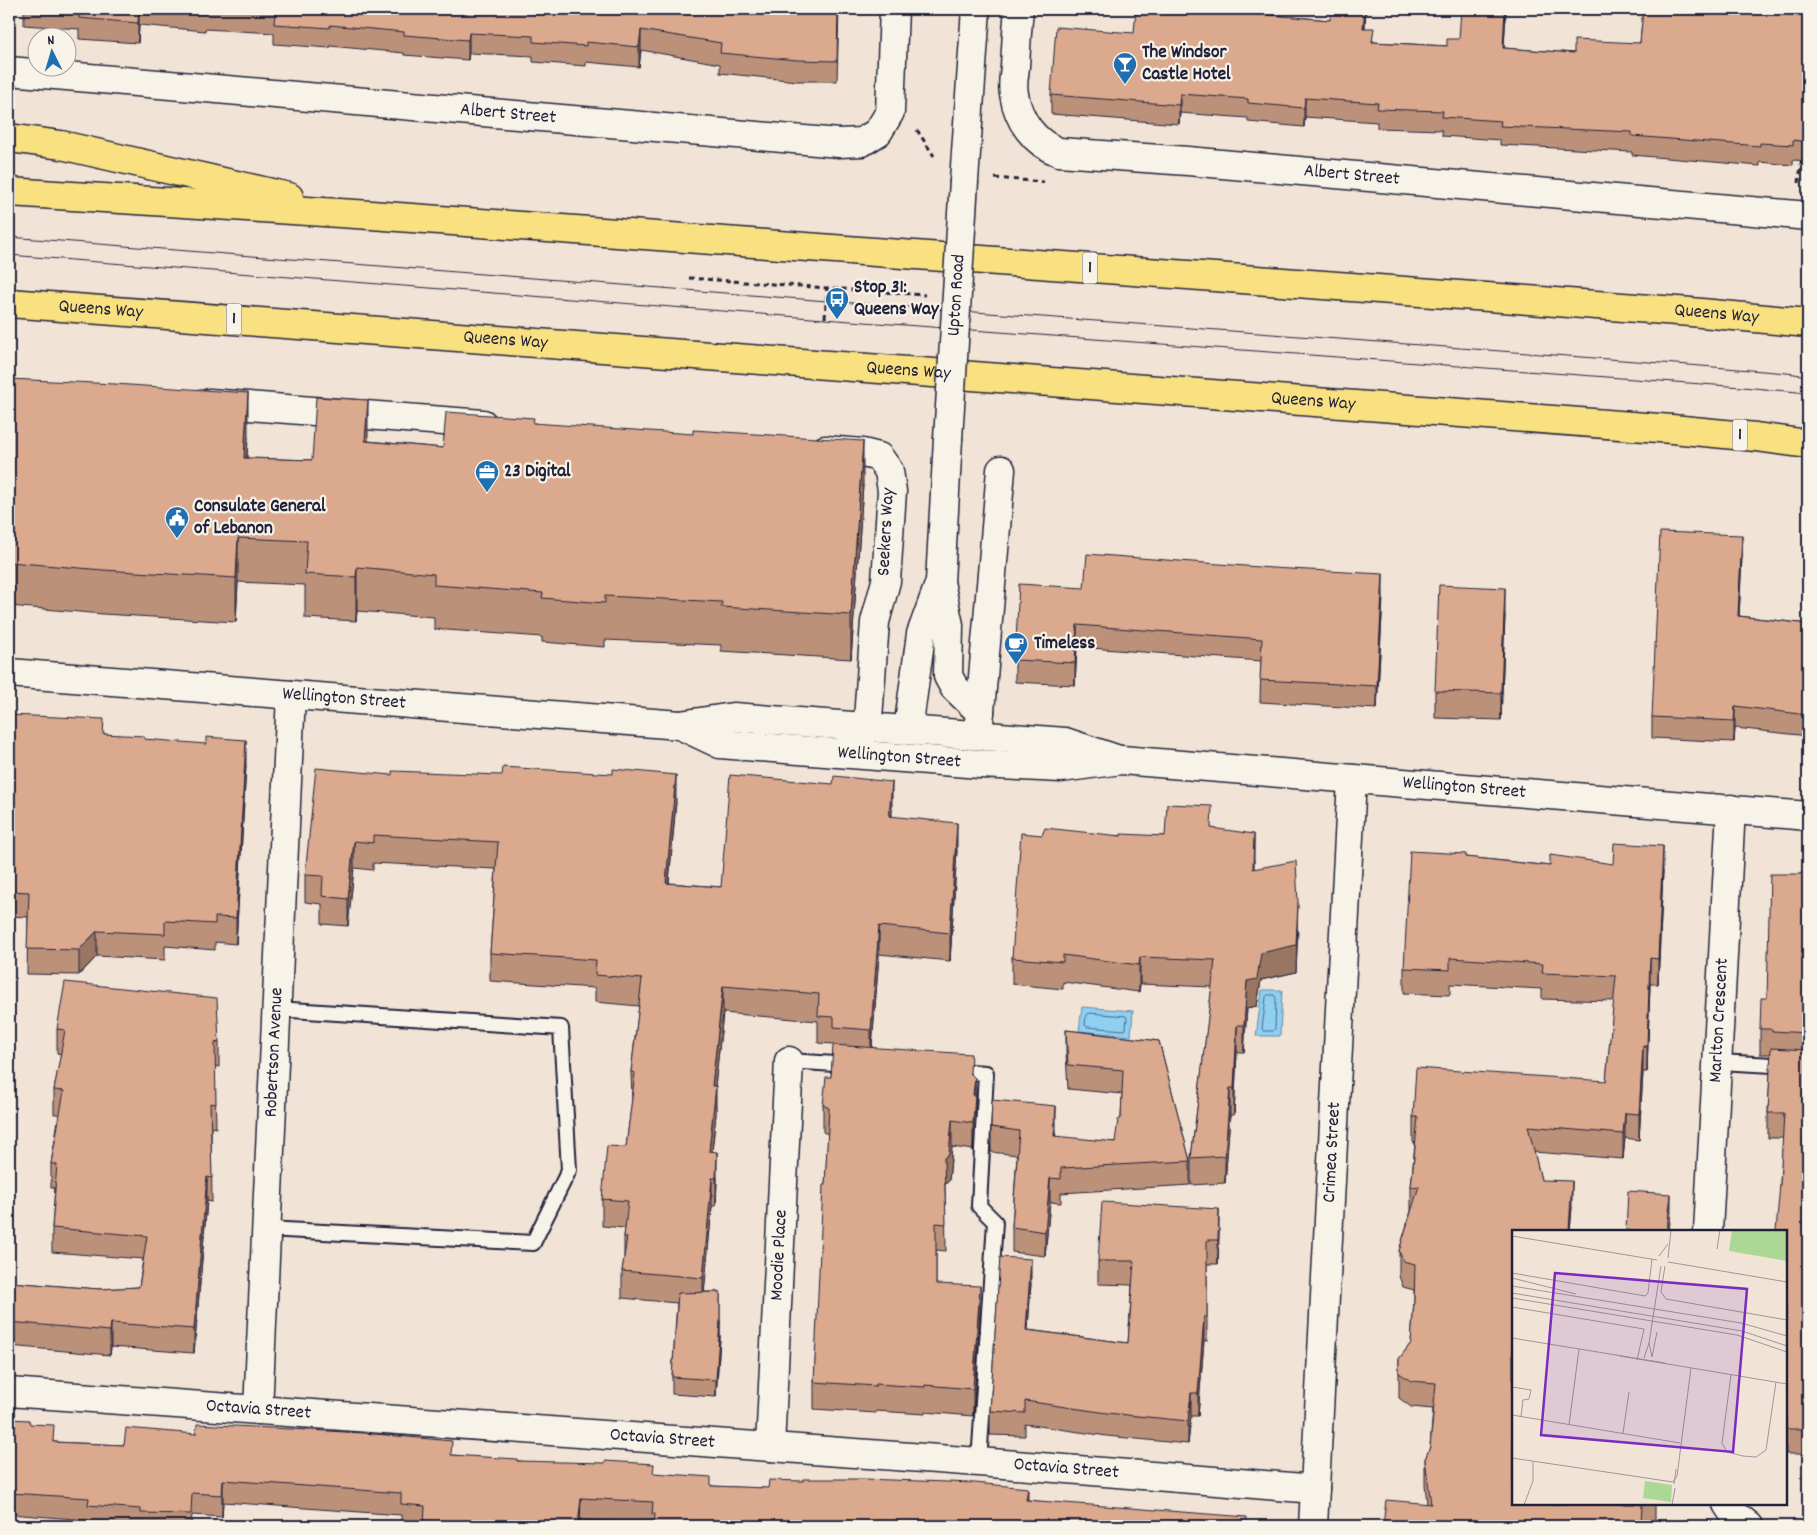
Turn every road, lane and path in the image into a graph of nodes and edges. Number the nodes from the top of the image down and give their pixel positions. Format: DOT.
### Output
graph roads {
  1 [pos="894,9"];
  2 [pos="976,9"];
  3 [pos="1019,9"];
  4 [pos="9,71"];
  5 [pos="914,124"];
  6 [pos="9,138"];
  7 [pos="1802,154"];
  8 [pos="938,163"];
  9 [pos="992,178"];
  10 [pos="1049,182"];
  11 [pos="1799,183"];
  12 [pos="9,192"];
  13 [pos="371,215"];
  14 [pos="1808,216"];
  15 [pos="689,278"];
  16 [pos="827,287"];
  17 [pos="924,295"];
  18 [pos="9,302"];
  19 [pos="825,318"];
  20 [pos="1808,323"];
  21 [pos="188,402"];
  22 [pos="506,426"];
  23 [pos="1808,444"];
  24 [pos="804,448"];
  25 [pos="1001,470"];
  26 [pos="940,582"];
  27 [pos="9,673"];
  28 [pos="291,696"];
  29 [pos="979,723"];
  30 [pos="680,725"];
  31 [pos="866,726"];
  32 [pos="908,730"];
  33 [pos="843,753"];
  34 [pos="1121,760"];
  35 [pos="1352,779"];
  36 [pos="1731,810"];
  37 [pos="1808,816"];
  38 [pos="276,1009"];
  39 [pos="789,1061"];
  40 [pos="1719,1062"];
  41 [pos="868,1066"];
  42 [pos="1808,1067"];
  43 [pos="937,1070"];
  44 [pos="266,1230"];
  45 [pos="1708,1230"];
  46 [pos="9,1392"];
  47 [pos="258,1410"];
  48 [pos="770,1447"];
  49 [pos="979,1462"];
  50 [pos="1315,1489"];
  51 [pos="1728,1505"];
  52 [pos="1313,1526"];
  53 [pos="1749,1526"];
  1 -- 4 [label="street, Albert Street"];
  2 -- 26 [label="street, Upton Road, bridge"];
  3 -- 14 [label="street, Albert Street"];
  5 -- 8 [label="path"];
  6 -- 13 [label="highway"];
  7 -- 11 [label="path"];
  9 -- 10 [label="path"];
  12 -- 13 [label="highway, Queens Way / 1"];
  13 -- 20 [label="highway, Queens Way / 1"];
  15 -- 16 [label="path"];
  16 -- 17 [label="path"];
  16 -- 19 [label="path"];
  18 -- 23 [label="highway, Queens Way / 1"];
  21 -- 22 [label="street"];
  24 -- 31 [label="street, Seekers Way"];
  25 -- 29 [label="street"];
  26 -- 29 [label="street, Upton Road"];
  26 -- 32 [label="street, Upton Road"];
  27 -- 28 [label="street, Wellington Street"];
  28 -- 30 [label="street, Wellington Street"];
  28 -- 38 [label="street, Robertson Avenue"];
  29 -- 32 [label="street, Wellington Street"];
  29 -- 34 [label="street, Wellington Street"];
  30 -- 31 [label="street, Wellington Street"];
  30 -- 33 [label="street, Wellington Street"];
  31 -- 32 [label="street, Wellington Street"];
  31 -- 33 [label="street, Seekers Way"];
  33 -- 34 [label="street, Wellington Street"];
  34 -- 35 [label="street, Wellington Street"];
  35 -- 36 [label="street, Wellington Street"];
  35 -- 50 [label="street, Crimea Street"];
  36 -- 37 [label="street, Wellington Street"];
  36 -- 40 [label="street, Marlton Crescent"];
  38 -- 44 [label="street, Robertson Avenue"];
  38 -- 44 [label="lane"];
  39 -- 41 [label="lane"];
  39 -- 48 [label="street, Moodie Place"];
  40 -- 42 [label="lane"];
  40 -- 45 [label="street, Marlton Crescent"];
  43 -- 49 [label="lane"];
  44 -- 47 [label="street, Robertson Avenue"];
  46 -- 47 [label="street, Octavia Street"];
  47 -- 48 [label="street, Octavia Street"];
  48 -- 49 [label="street, Octavia Street"];
  49 -- 50 [label="street, Octavia Street"];
  50 -- 52 [label="street, Crimea Street"];
  51 -- 53 [label="street"];
}
